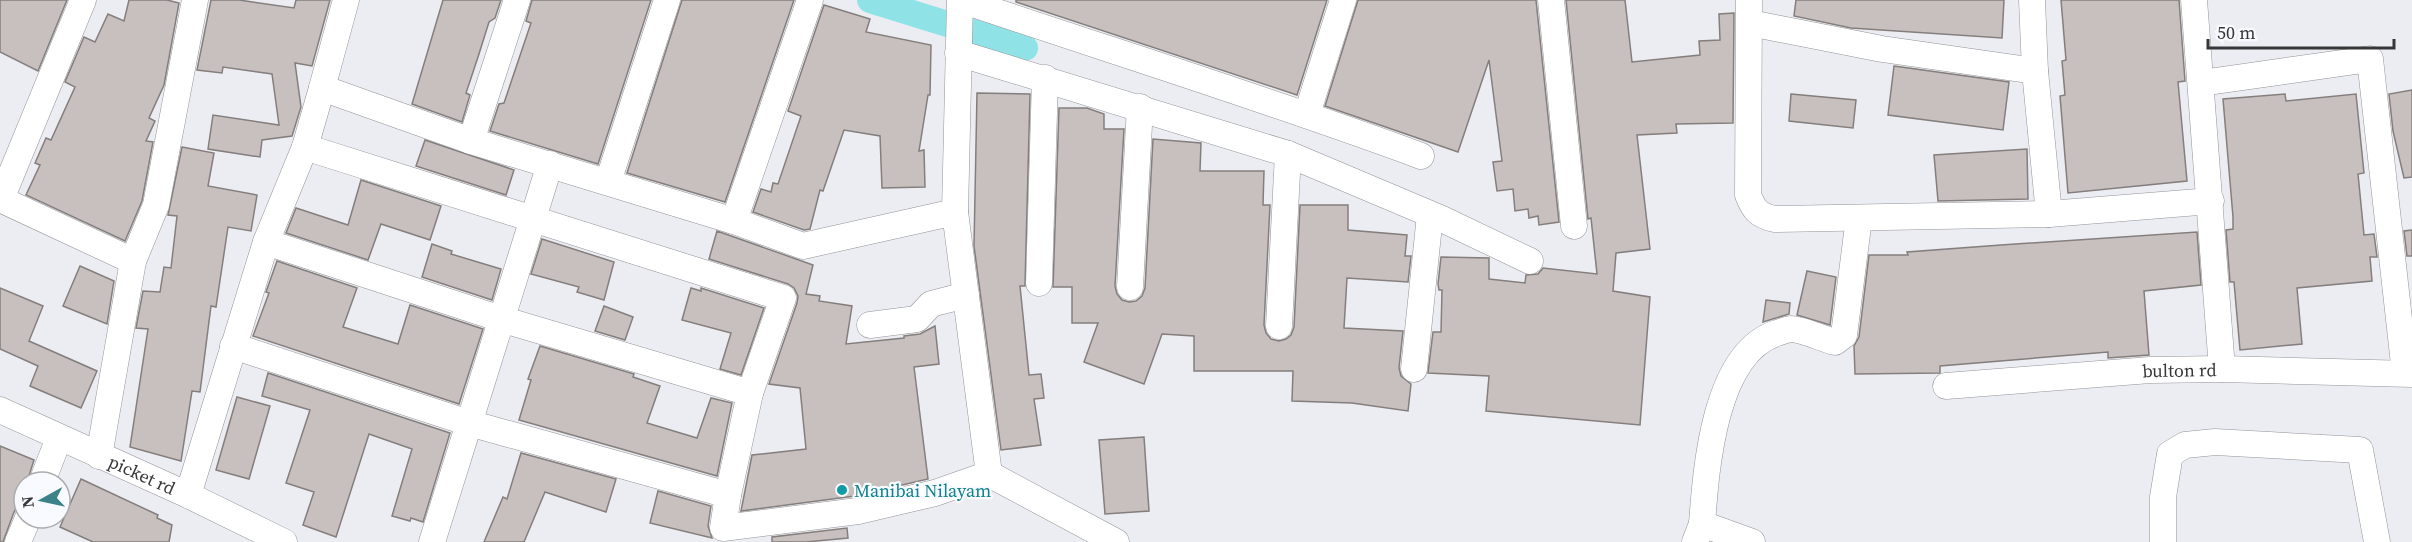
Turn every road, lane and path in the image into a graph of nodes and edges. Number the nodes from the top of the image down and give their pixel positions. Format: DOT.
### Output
graph roads {
  1 [pos="83,0"];
  2 [pos="195,0"];
  3 [pos="346,0"];
  4 [pos="517,0"];
  5 [pos="667,0"];
  6 [pos="810,0"];
  7 [pos="1343,0"];
  8 [pos="1551,0"];
  9 [pos="2032,0"];
  10 [pos="2194,0"];
  11 [pos="960,4"];
  12 [pos="1749,11"];
  13 [pos="958,46"];
  14 [pos="2035,71"];
  15 [pos="1045,78"];
  16 [pos="2201,83"];
  17 [pos="322,88"];
  18 [pos="1140,107"];
  19 [pos="1308,114"];
  20 [pos="471,141"];
  21 [pos="305,147"];
  22 [pos="1288,154"];
  23 [pos="1421,156"];
  24 [pos="550,164"];
  25 [pos="608,182"];
  26 [pos="1,199"];
  27 [pos="2211,201"];
  28 [pos="955,212"];
  29 [pos="1431,214"];
  30 [pos="2049,214"];
  31 [pos="1859,218"];
  32 [pos="534,220"];
  33 [pos="734,221"];
  34 [pos="1574,226"];
  35 [pos="266,242"];
  36 [pos="133,261"];
  37 [pos="1530,261"];
  38 [pos="1039,284"];
  39 [pos="1130,288"];
  40 [pos="966,295"];
  41 [pos="501,319"];
  42 [pos="870,325"];
  43 [pos="1279,326"];
  44 [pos="233,346"];
  45 [pos="1414,369"];
  46 [pos="2222,369"];
  47 [pos="2409,373"];
  48 [pos="1946,386"];
  49 [pos="750,393"];
  50 [pos="0,410"];
  51 [pos="469,423"];
  52 [pos="59,438"];
  53 [pos="99,456"];
  54 [pos="47,470"];
  55 [pos="989,474"];
  56 [pos="188,495"];
  57 [pos="728,495"];
  58 [pos="1699,533"];
  59 [pos="724,535"];
  60 [pos="284,542"];
  61 [pos="432,542"];
  62 [pos="1116,542"];
  63 [pos="1752,542"];
  64 [pos="2163,542"];
  65 [pos="2377,542"];
  1 -- 26 [label="street"];
  2 -- 36 [label="street"];
  3 -- 17 [label="street"];
  4 -- 20 [label="street"];
  5 -- 25 [label="street"];
  6 -- 33 [label="street"];
  7 -- 19 [label="street"];
  8 -- 34 [label="street"];
  9 -- 14 [label="street"];
  10 -- 16 [label="street"];
  11 -- 13 [label="street"];
  11 -- 19 [label="street"];
  12 -- 14 [label="street"];
  12 -- 31 [label="street"];
  13 -- 15 [label="street"];
  13 -- 28 [label="street"];
  14 -- 30 [label="street"];
  15 -- 18 [label="street"];
  15 -- 38 [label="street"];
  16 -- 27 [label="street"];
  16 -- 47 [label="street"];
  17 -- 20 [label="street"];
  17 -- 21 [label="street"];
  18 -- 22 [label="street"];
  18 -- 39 [label="street"];
  19 -- 23 [label="street"];
  20 -- 24 [label="street"];
  21 -- 32 [label="street"];
  21 -- 35 [label="street"];
  22 -- 29 [label="street"];
  22 -- 43 [label="street"];
  24 -- 25 [label="street"];
  24 -- 32 [label="street"];
  25 -- 33 [label="street"];
  26 -- 36 [label="street"];
  27 -- 30 [label="street"];
  27 -- 46 [label="street"];
  28 -- 33 [label="street"];
  28 -- 40 [label="street"];
  29 -- 37 [label="street"];
  29 -- 45 [label="street"];
  30 -- 31 [label="street"];
  31 -- 58 [label="street"];
  32 -- 41 [label="street"];
  32 -- 49 [label="street"];
  35 -- 41 [label="street"];
  35 -- 44 [label="street"];
  36 -- 53 [label="street"];
  40 -- 42 [label="street"];
  40 -- 55 [label="street"];
  41 -- 49 [label="street"];
  41 -- 51 [label="street"];
  44 -- 51 [label="street"];
  44 -- 56 [label="street"];
  46 -- 47 [label="street, bulton rd"];
  46 -- 48 [label="street, bulton rd"];
  49 -- 57 [label="street"];
  50 -- 52 [label="street, picket rd"];
  51 -- 57 [label="street"];
  51 -- 61 [label="street"];
  52 -- 53 [label="street, picket rd"];
  52 -- 54 [label="street"];
  53 -- 56 [label="street, picket rd"];
  55 -- 59 [label="street"];
  55 -- 62 [label="street"];
  56 -- 60 [label="street, picket rd"];
  57 -- 59 [label="street"];
  58 -- 63 [label="street"];
  64 -- 65 [label="street"];
}
